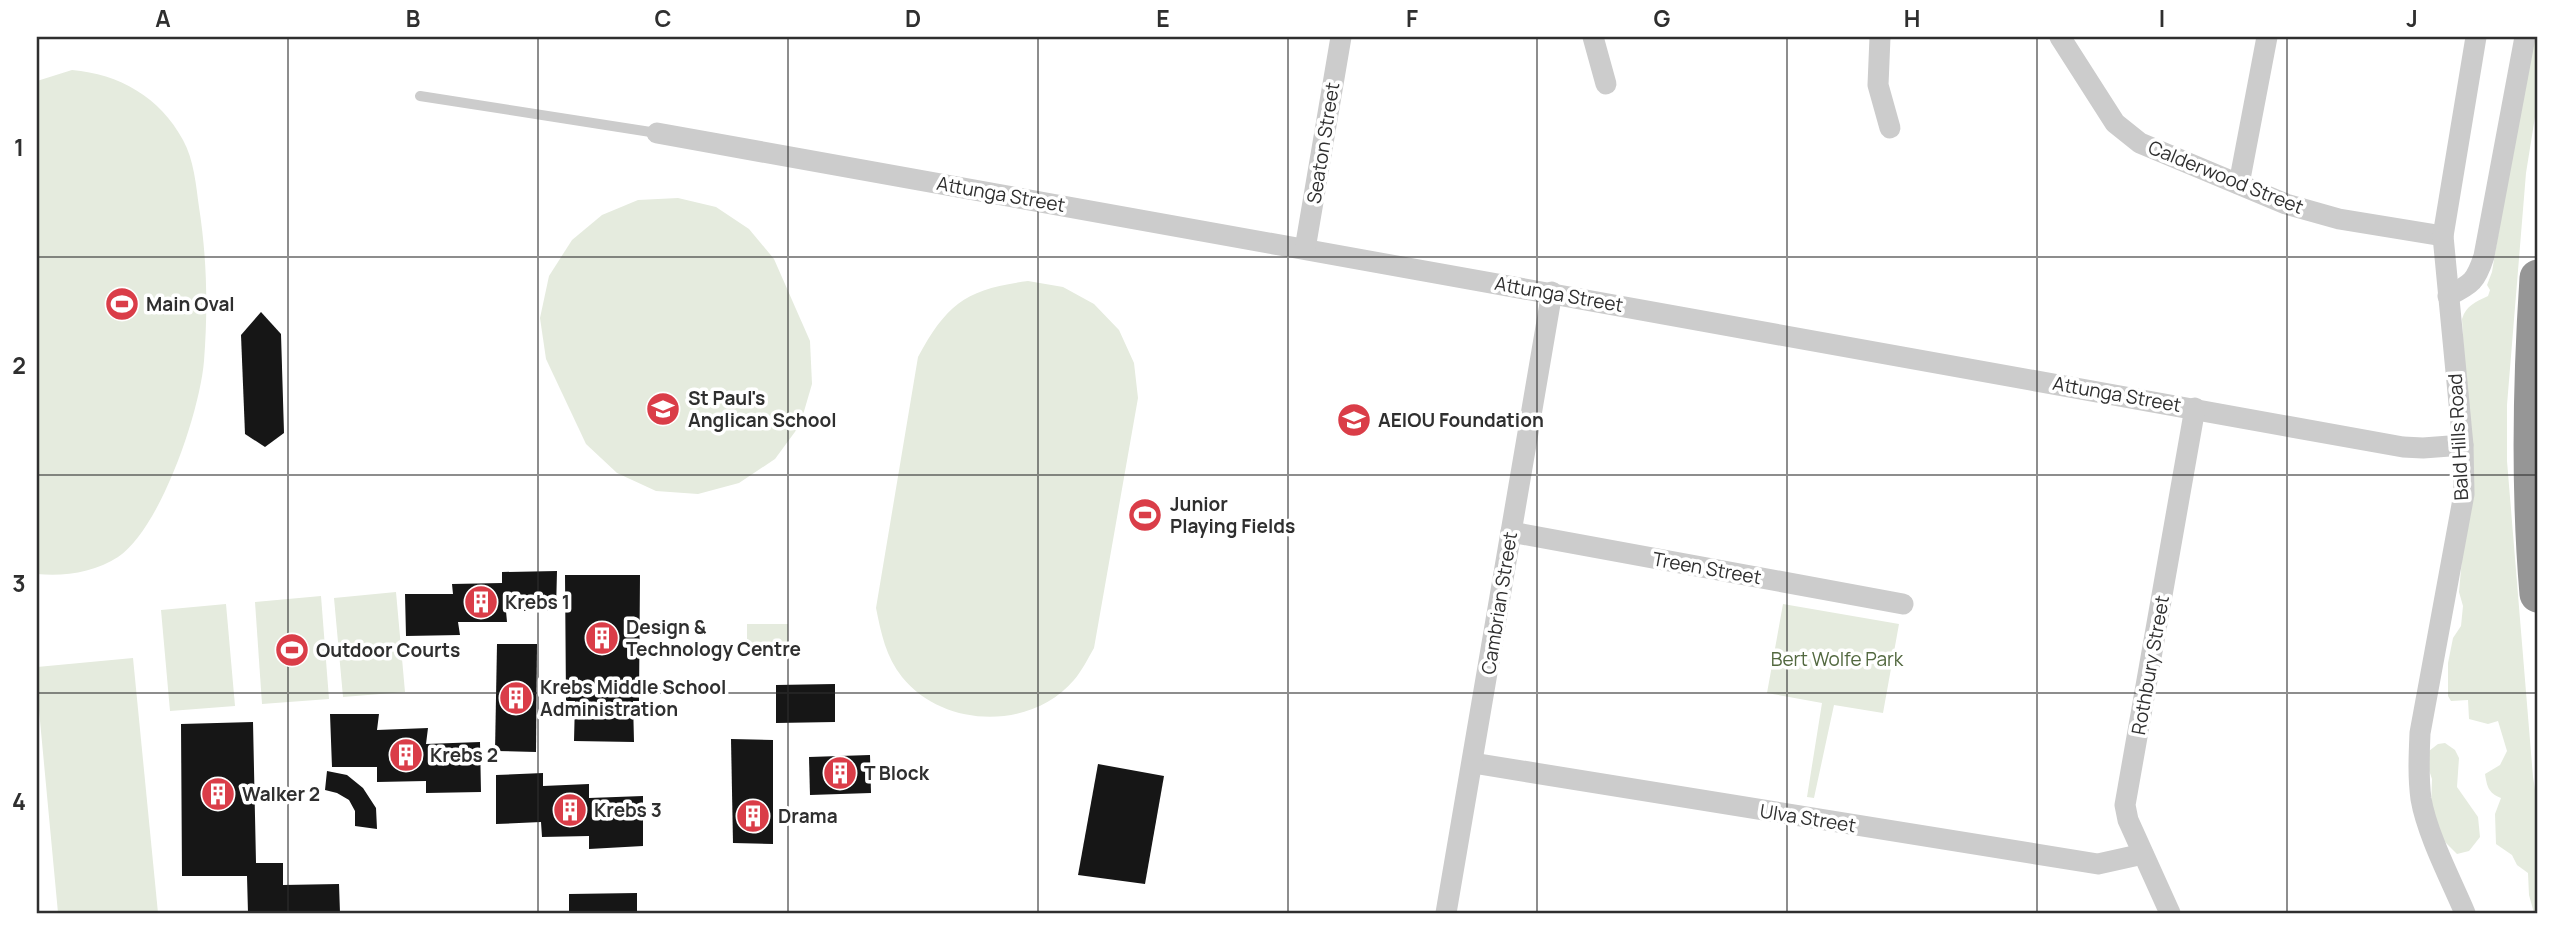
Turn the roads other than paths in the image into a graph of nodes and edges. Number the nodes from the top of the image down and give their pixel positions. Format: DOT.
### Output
graph roads {
  1 [pos="1341,37"];
  2 [pos="1594,37"];
  3 [pos="1880,37"];
  4 [pos="2060,37"];
  5 [pos="2267,37"];
  6 [pos="2476,37"];
  7 [pos="2525,37"];
  8 [pos="1606,84"];
  9 [pos="420,96"];
  10 [pos="1890,128"];
  11 [pos="657,133"];
  12 [pos="2239,184"];
  13 [pos="2443,236"];
  14 [pos="1306,249"];
  15 [pos="2538,278"];
  16 [pos="1552,292"];
  17 [pos="2448,296"];
  18 [pos="2195,408"];
  19 [pos="2463,445"];
  20 [pos="1511,532"];
  21 [pos="2538,594"];
  22 [pos="1903,604"];
  23 [pos="1473,763"];
  24 [pos="2143,855"];
  25 [pos="1446,913"];
  26 [pos="2170,913"];
  27 [pos="2465,913"];
  1 -- 14 [label="street, Seaton Street"];
  2 -- 8 [label="street"];
  3 -- 10 [label="street"];
  4 -- 12 [label="street, Calderwood Street"];
  5 -- 12 [label="street"];
  6 -- 13 [label="street, Bald Hills Road"];
  7 -- 17 [label="street"];
  9 -- 11 [label="lane"];
  11 -- 14 [label="street, Attunga Street"];
  12 -- 13 [label="street, Calderwood Street"];
  13 -- 17 [label="street, Bald Hills Road"];
  14 -- 16 [label="street, Attunga Street"];
  15 -- 21 [label="highway"];
  16 -- 18 [label="street, Attunga Street"];
  16 -- 20 [label="street, Cambrian Street"];
  17 -- 19 [label="street, Bald Hills Road"];
  18 -- 19 [label="street, Attunga Street"];
  18 -- 24 [label="street, Rothbury Street"];
  19 -- 27 [label="street, Bald Hills Road"];
  20 -- 22 [label="street, Treen Street"];
  20 -- 23 [label="street, Cambrian Street"];
  23 -- 24 [label="street, Ulva Street"];
  23 -- 25 [label="street, Cambrian Street"];
  24 -- 26 [label="street, Rothbury Street"];
}
